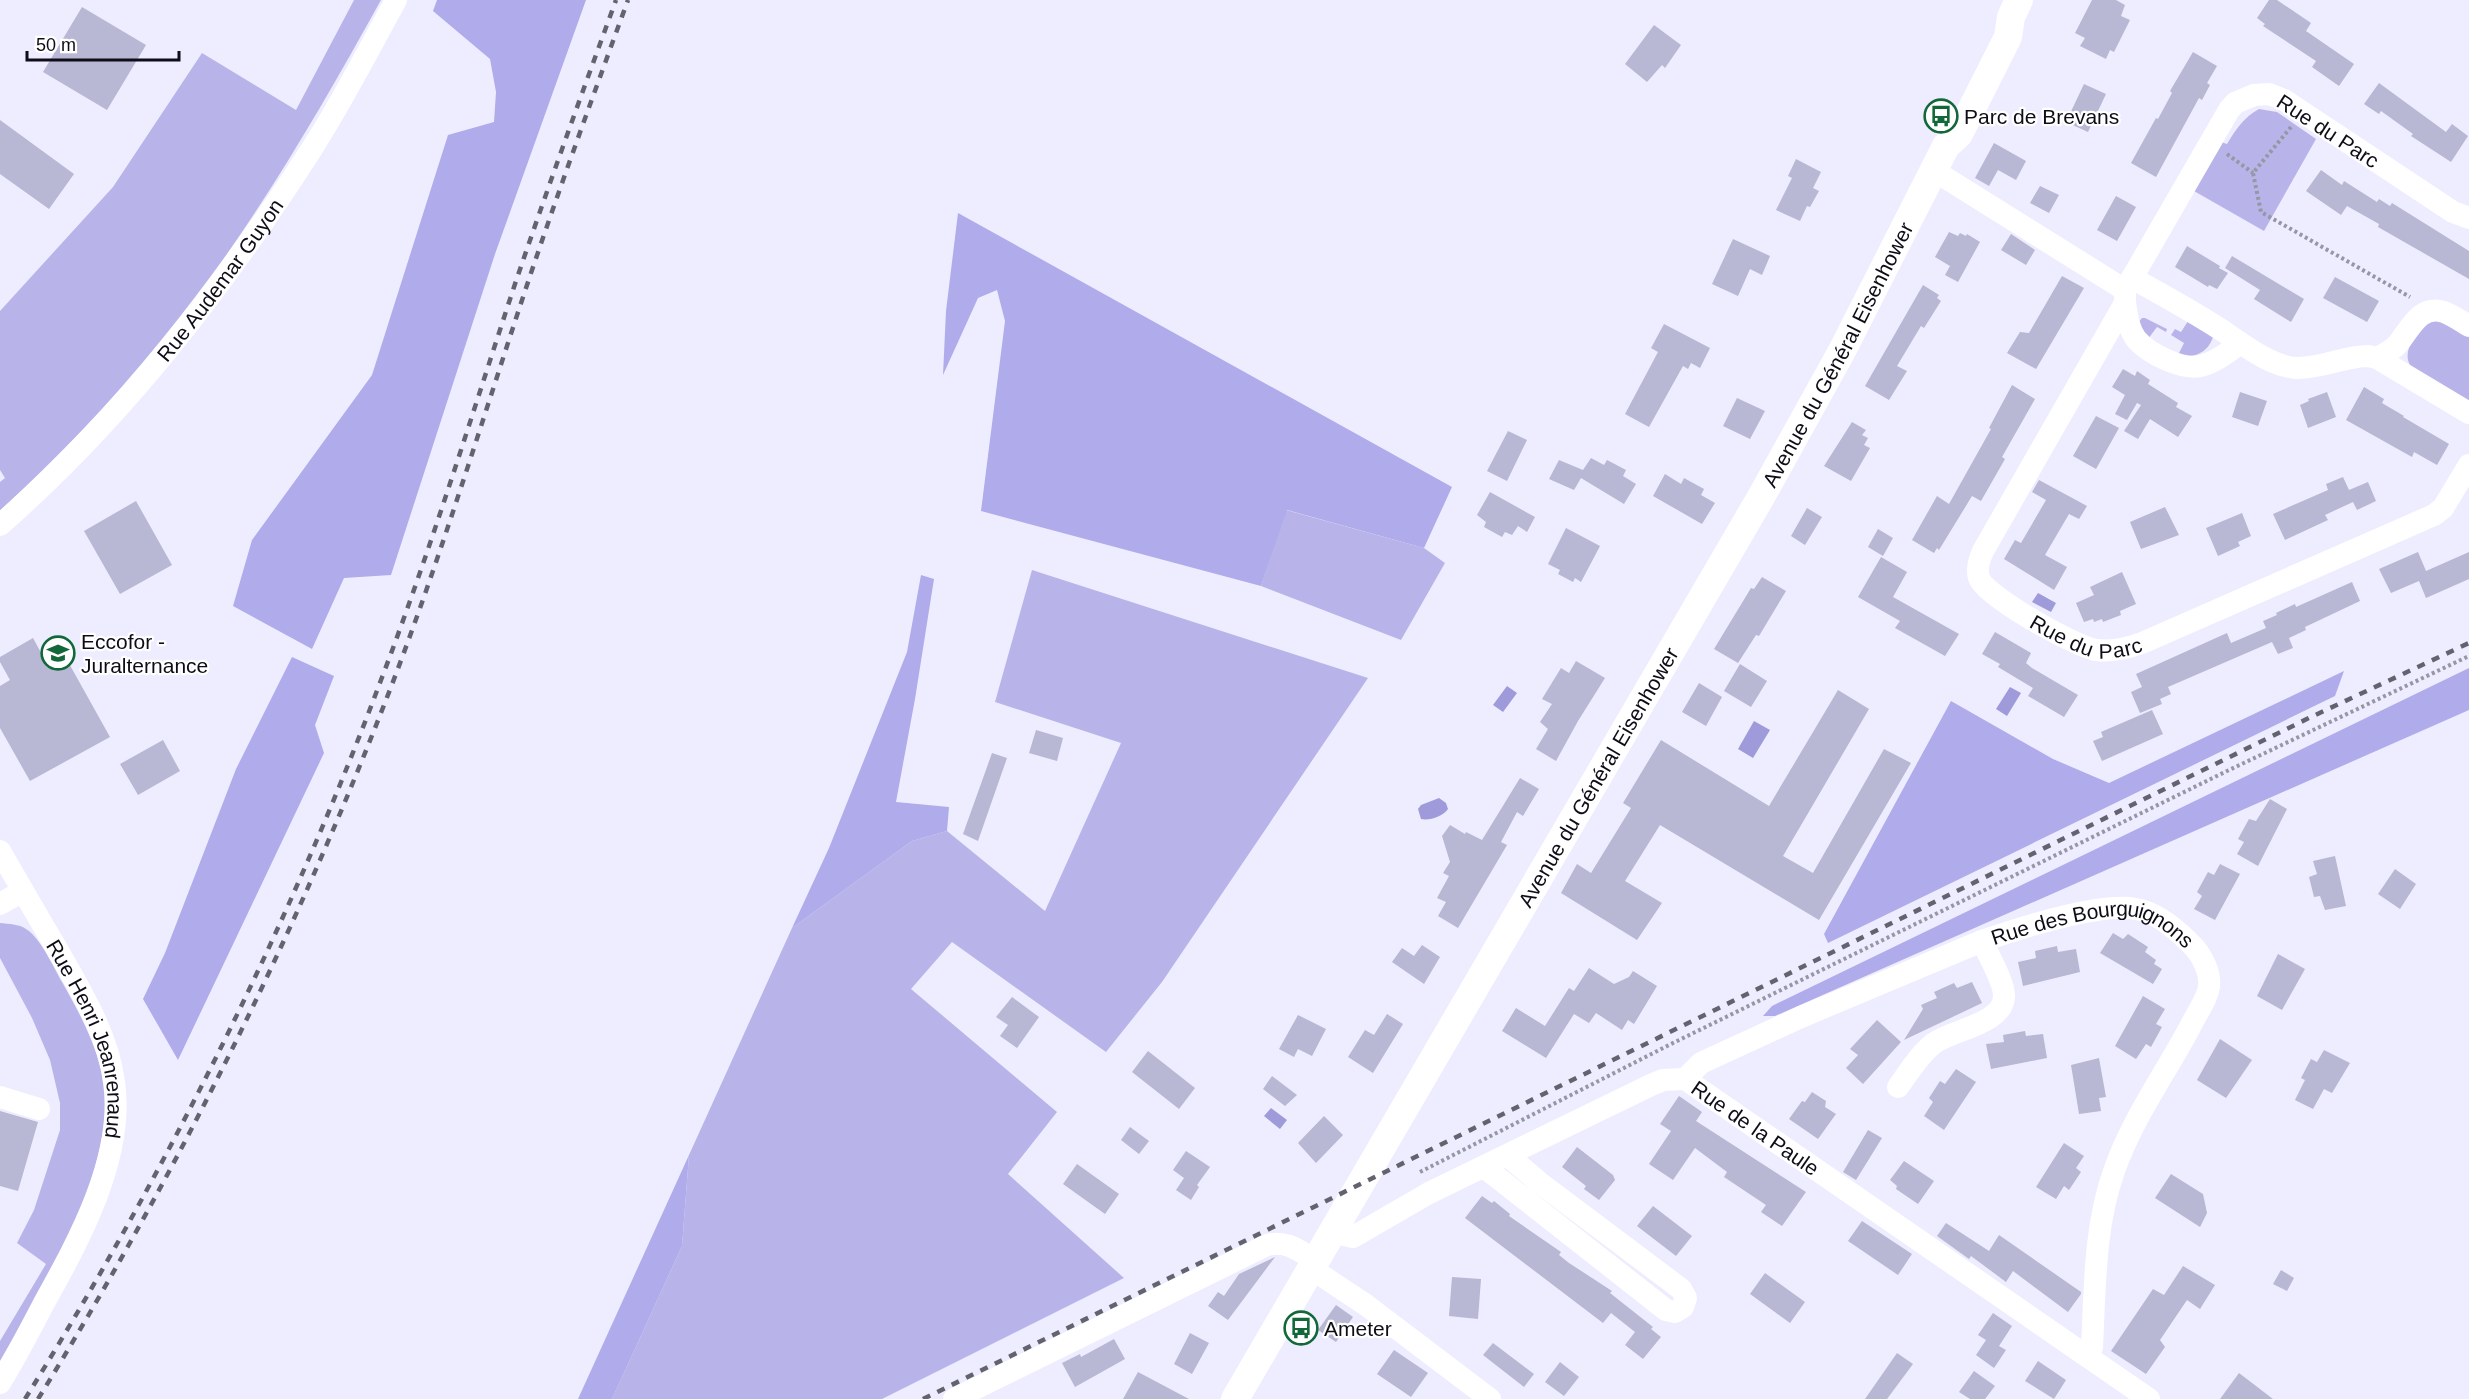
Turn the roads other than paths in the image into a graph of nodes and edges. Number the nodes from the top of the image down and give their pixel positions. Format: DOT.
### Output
graph roads {
  1 [pos="396,0"];
  2 [pos="2015,8"];
  3 [pos="1939,158"];
  4 [pos="2469,218"];
  5 [pos="2127,290"];
  6 [pos="2469,326"];
  7 [pos="2240,343"];
  8 [pos="2377,358"];
  9 [pos="2469,413"];
  10 [pos="2469,465"];
  11 [pos="0,525"];
  12 [pos="0,851"];
  13 [pos="23,891"];
  14 [pos="0,904"];
  15 [pos="1982,941"];
  16 [pos="1685,1079"];
  17 [pos="1898,1087"];
  18 [pos="0,1097"];
  19 [pos="39,1109"];
  20 [pos="1508,1156"];
  21 [pos="1484,1167"];
  22 [pos="1332,1232"];
  23 [pos="1314,1265"];
  24 [pos="2086,1355"];
  25 [pos="0,1383"];
  26 [pos="954,1399"];
  27 [pos="1235,1399"];
  28 [pos="1490,1399"];
  29 [pos="2149,1399"];
  1 -- 11 [label="street, Rue Audemar Guyon"];
  2 -- 3 [label="main road, Avenue du Général Eisenhower"];
  3 -- 5 [label="street"];
  3 -- 22 [label="main road, Avenue du Général Eisenhower"];
  4 -- 5 [label="street, Rue du Parc"];
  5 -- 7 [label="street"];
  5 -- 7 [label="street"];
  5 -- 10 [label="street, Rue du Parc"];
  6 -- 8 [label="street"];
  7 -- 8 [label="street"];
  8 -- 9 [label="street"];
  12 -- 13 [label="street, Rue Henri Jeanrenaud"];
  13 -- 14 [label="street"];
  13 -- 25 [label="street, Rue Henri Jeanrenaud"];
  15 -- 16 [label="street, Rue des Bourguignons"];
  15 -- 17 [label="street"];
  15 -- 24 [label="street, Rue des Bourguignons"];
  16 -- 20 [label="street, Rue de la Paule"];
  16 -- 24 [label="street, Rue de la Paule"];
  18 -- 19 [label="street"];
  20 -- 21 [label="street, Rue de la Paule"];
  20 -- 21 [label="street"];
  21 -- 22 [label="street, Rue de la Paule"];
  22 -- 23 [label="main road, Avenue du Général Eisenhower"];
  23 -- 26 [label="street"];
  23 -- 27 [label="main road, Avenue du Général Eisenhower"];
  23 -- 28 [label="street"];
  24 -- 29 [label="street, Rue de la Paule"];
}
